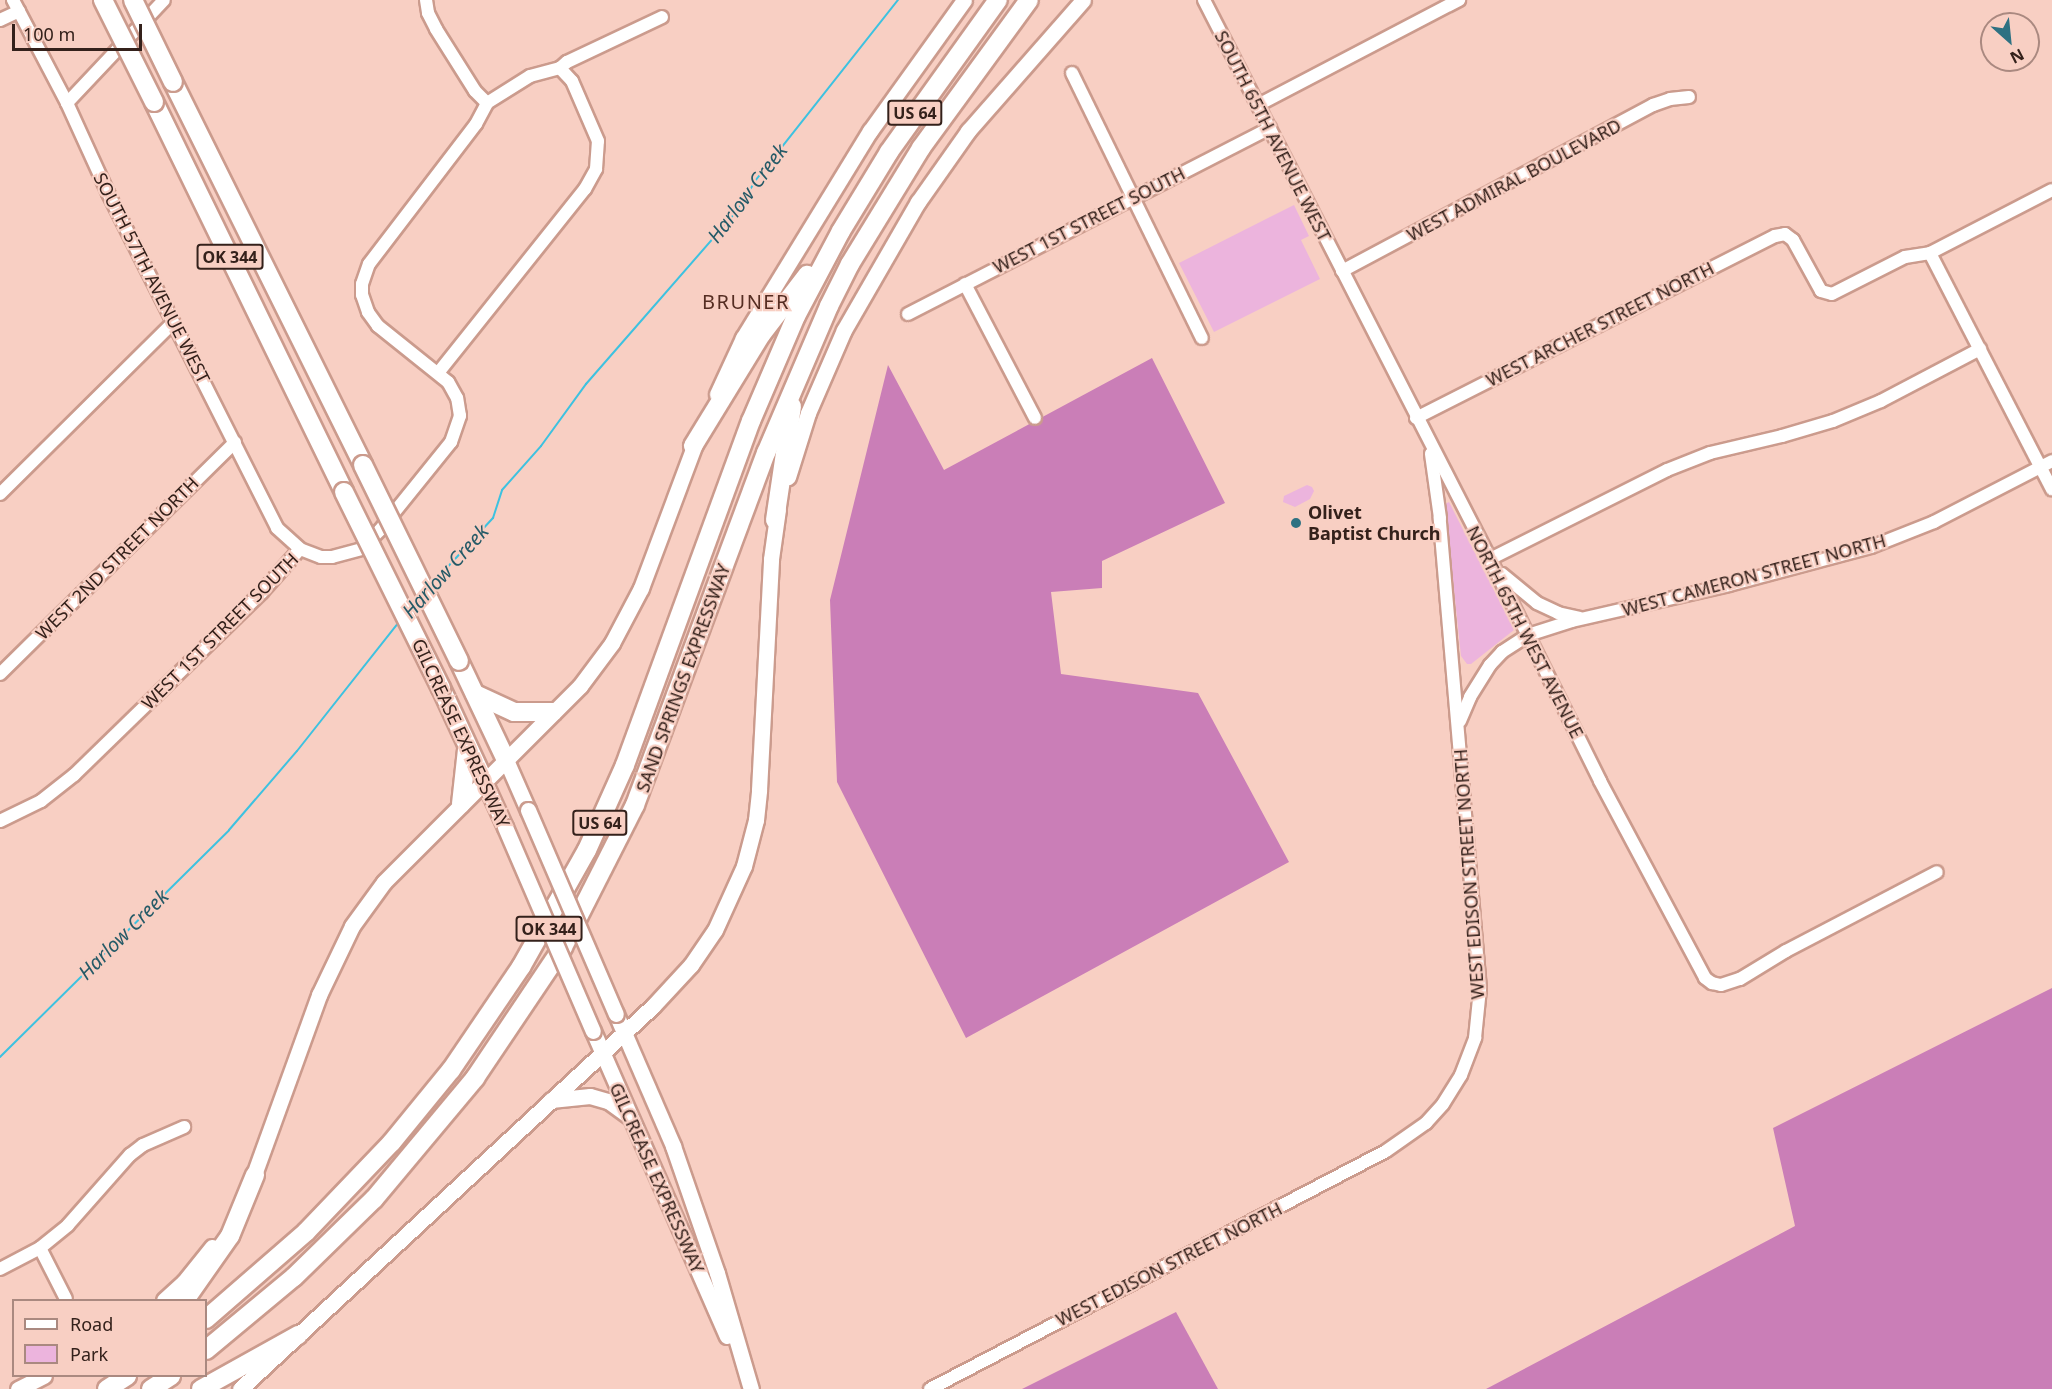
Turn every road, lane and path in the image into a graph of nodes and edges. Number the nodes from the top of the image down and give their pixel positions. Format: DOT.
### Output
graph roads {
  1 [pos="104,0"];
  2 [pos="134,0"];
  3 [pos="164,0"];
  4 [pos="426,0"];
  5 [pos="964,0"];
  6 [pos="998,0"];
  7 [pos="1029,0"];
  8 [pos="1083,0"];
  9 [pos="1204,0"];
  10 [pos="1459,0"];
  11 [pos="16,6"];
  12 [pos="662,17"];
  13 [pos="0,20"];
  14 [pos="560,68"];
  15 [pos="1072,73"];
  16 [pos="1689,97"];
  17 [pos="67,102"];
  18 [pos="487,103"];
  19 [pos="1258,105"];
  20 [pos="1270,128"];
  21 [pos="2052,190"];
  22 [pos="1133,196"];
  23 [pos="841,231"];
  24 [pos="1930,253"];
  25 [pos="1342,271"];
  26 [pos="965,284"];
  27 [pos="908,314"];
  28 [pos="173,323"];
  29 [pos="1202,338"];
  30 [pos="1980,349"];
  31 [pos="438,373"];
  32 [pos="796,378"];
  33 [pos="1035,418"];
  34 [pos="1416,418"];
  35 [pos="235,442"];
  36 [pos="1429,444"];
  37 [pos="693,446"];
  38 [pos="2046,464"];
  39 [pos="2052,489"];
  40 [pos="0,494"];
  41 [pos="775,519"];
  42 [pos="300,549"];
  43 [pos="1490,559"];
  44 [pos="1583,618"];
  45 [pos="1528,635"];
  46 [pos="0,674"];
  47 [pos="475,694"];
  48 [pos="553,712"];
  49 [pos="1458,725"];
  50 [pos="467,745"];
  51 [pos="506,760"];
  52 [pos="484,781"];
  53 [pos="461,804"];
  54 [pos="0,821"];
  55 [pos="1937,872"];
  56 [pos="625,1034"];
  57 [pos="602,1053"];
  58 [pos="551,1100"];
  59 [pos="629,1116"];
  60 [pos="184,1127"];
  61 [pos="255,1175"];
  62 [pos="40,1248"];
  63 [pos="0,1269"];
  64 [pos="66,1299"];
  65 [pos="165,1299"];
  66 [pos="186,1299"];
  67 [pos="207,1318"];
  68 [pos="298,1335"];
  69 [pos="207,1349"];
  70 [pos="42,1377"];
  71 [pos="125,1377"];
  72 [pos="169,1377"];
  73 [pos="749,1384"];
  74 [pos="18,1389"];
  75 [pos="107,1389"];
  76 [pos="151,1389"];
  77 [pos="201,1389"];
  78 [pos="240,1389"];
  79 [pos="930,1389"];
  1 -- 50 [label="highway, GILCREASE EXPRESSWAY / OK 344, bridge"];
  2 -- 47 [label="highway, GILCREASE EXPRESSWAY / OK 344, bridge"];
  3 -- 17 [label="street"];
  4 -- 18 [label="street"];
  5 -- 37 [label="main road"];
  6 -- 23 [label="highway, SAND SPRINGS EXPRESSWAY / US 64"];
  7 -- 32 [label="highway, SAND SPRINGS EXPRESSWAY / US 64"];
  8 -- 41 [label="main road"];
  9 -- 19 [label="street, SOUTH 65TH AVENUE WEST"];
  10 -- 19 [label="street"];
  11 -- 13 [label="street"];
  11 -- 17 [label="street, SOUTH 57TH AVENUE WEST"];
  12 -- 14 [label="street"];
  14 -- 18 [label="street"];
  14 -- 31 [label="street"];
  15 -- 22 [label="street"];
  16 -- 25 [label="street, WEST ADMIRAL BOULEVARD"];
  17 -- 28 [label="street, SOUTH 57TH AVENUE WEST"];
  18 -- 31 [label="street"];
  19 -- 20 [label="street, SOUTH 65TH AVENUE WEST"];
  20 -- 22 [label="street, WEST 1ST STREET SOUTH"];
  20 -- 25 [label="street, SOUTH 65TH AVENUE WEST"];
  21 -- 24 [label="street"];
  22 -- 26 [label="street, WEST 1ST STREET SOUTH"];
  22 -- 29 [label="street"];
  23 -- 37 [label="highway"];
  23 -- 67 [label="highway, SAND SPRINGS EXPRESSWAY / US 64"];
  24 -- 30 [label="street"];
  24 -- 34 [label="street, WEST ARCHER STREET NORTH"];
  25 -- 34 [label="street, NORTH 65TH WEST AVENUE"];
  26 -- 27 [label="street, WEST 1ST STREET SOUTH"];
  26 -- 33 [label="street"];
  28 -- 35 [label="street, SOUTH 57TH AVENUE WEST"];
  28 -- 40 [label="street"];
  30 -- 38 [label="street"];
  30 -- 43 [label="street"];
  31 -- 42 [label="street, WEST 1ST STREET SOUTH"];
  32 -- 41 [label="highway"];
  32 -- 69 [label="highway, SAND SPRINGS EXPRESSWAY / US 64"];
  34 -- 36 [label="street, NORTH 65TH WEST AVENUE"];
  35 -- 42 [label="street, SOUTH 57TH AVENUE WEST"];
  35 -- 46 [label="street, WEST 2ND STREET NORTH"];
  36 -- 43 [label="street, NORTH 65TH WEST AVENUE"];
  36 -- 49 [label="street, WEST EDISON STREET NORTH"];
  37 -- 48 [label="main road"];
  38 -- 39 [label="street"];
  38 -- 44 [label="street, WEST CAMERON STREET NORTH"];
  41 -- 56 [label="main road"];
  42 -- 54 [label="street, WEST 1ST STREET SOUTH"];
  43 -- 44 [label="street, WEST CAMERON STREET NORTH"];
  43 -- 45 [label="street, NORTH 65TH WEST AVENUE"];
  44 -- 45 [label="street, WEST CAMERON STREET NORTH"];
  45 -- 49 [label="street, WEST CAMERON STREET NORTH"];
  45 -- 55 [label="street, NORTH 65TH WEST AVENUE"];
  47 -- 48 [label="highway"];
  47 -- 51 [label="highway, GILCREASE EXPRESSWAY / OK 344"];
  48 -- 51 [label="main road"];
  49 -- 79 [label="street, WEST EDISON STREET NORTH"];
  50 -- 52 [label="highway, GILCREASE EXPRESSWAY / OK 344"];
  50 -- 53 [label="highway"];
  51 -- 52 [label="main road"];
  51 -- 56 [label="main road, GILCREASE EXPRESSWAY / OK 344, bridge"];
  52 -- 53 [label="main road"];
  52 -- 57 [label="main road, GILCREASE EXPRESSWAY / OK 344, bridge"];
  53 -- 61 [label="main road"];
  56 -- 57 [label="main road"];
  56 -- 73 [label="main road, GILCREASE EXPRESSWAY"];
  57 -- 58 [label="main road"];
  57 -- 59 [label="main road, GILCREASE EXPRESSWAY"];
  58 -- 59 [label="main road"];
  58 -- 68 [label="main road"];
  59 -- 73 [label="main road, GILCREASE EXPRESSWAY"];
  60 -- 62 [label="street"];
  61 -- 65 [label="main road"];
  61 -- 66 [label="highway"];
  62 -- 63 [label="street"];
  62 -- 64 [label="street"];
  68 -- 77 [label="highway"];
  68 -- 78 [label="main road"];
  70 -- 74 [label="main road"];
  71 -- 75 [label="highway"];
  72 -- 76 [label="highway"];
}
